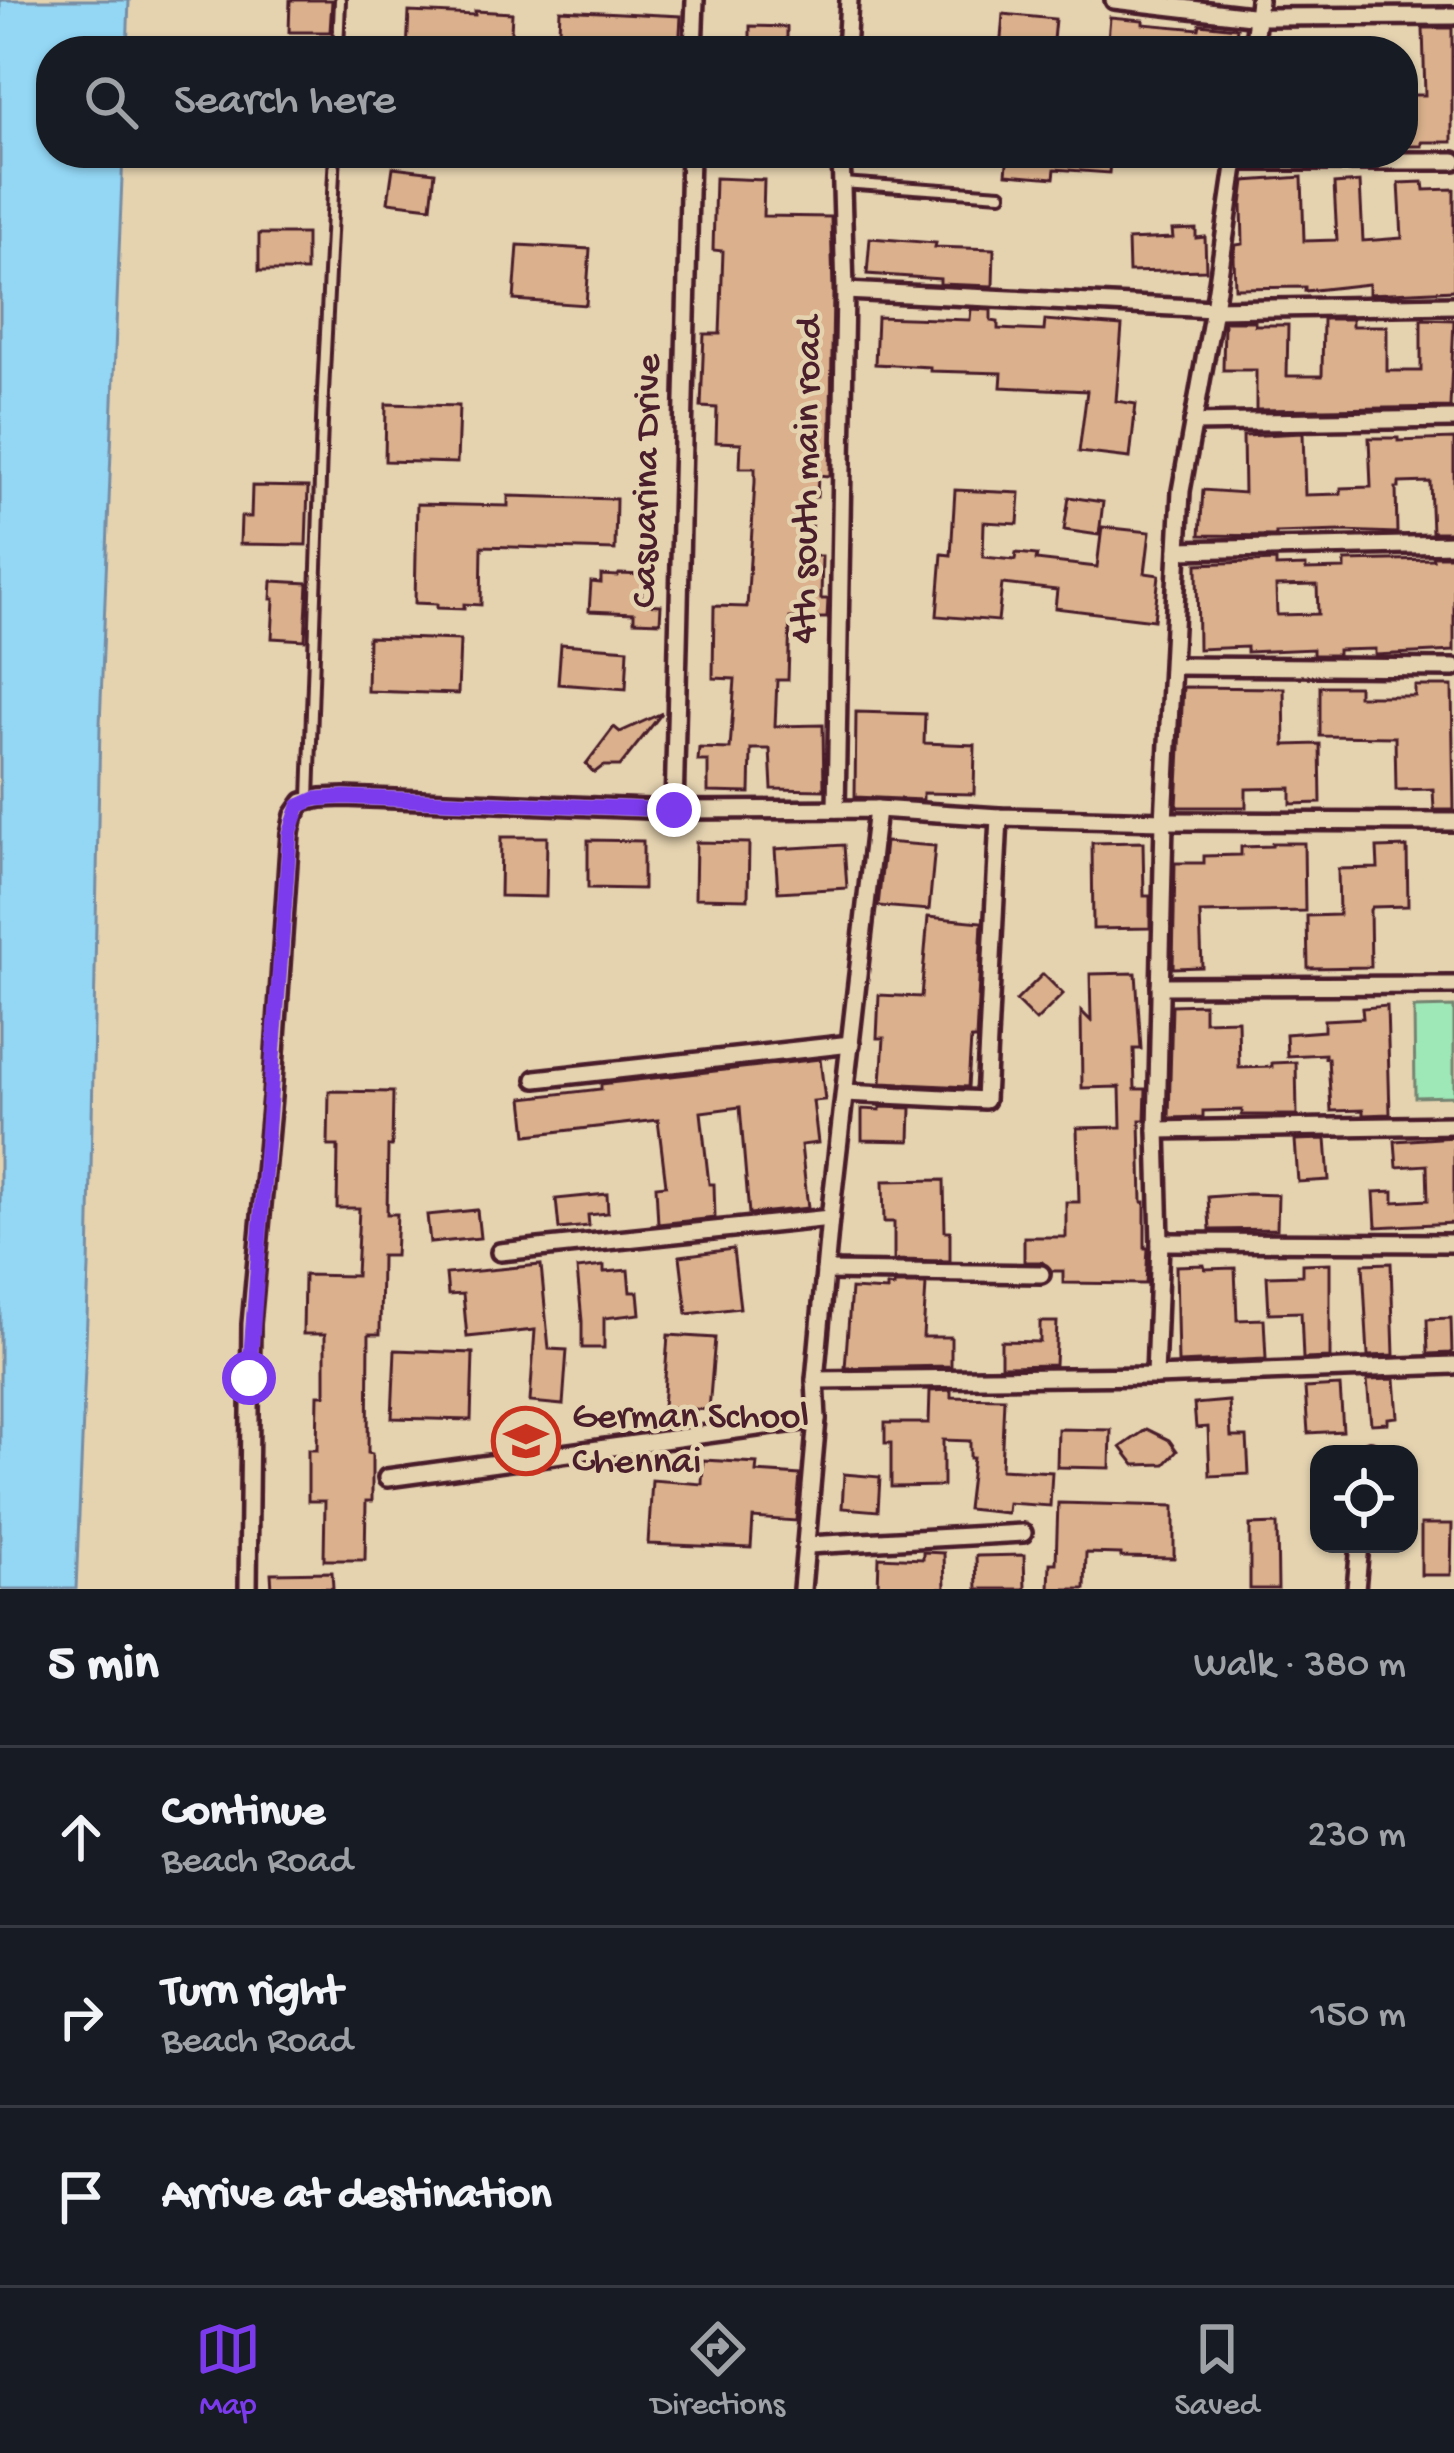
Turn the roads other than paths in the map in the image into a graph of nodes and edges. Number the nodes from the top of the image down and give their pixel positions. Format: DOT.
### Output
graph roads {
  1 [pos="340,0"];
  2 [pos="695,0"];
  3 [pos="849,0"];
  4 [pos="1114,0"];
  5 [pos="1259,8"];
  6 [pos="1454,16"];
  7 [pos="339,36"];
  8 [pos="694,36"];
  9 [pos="847,36"];
  10 [pos="1418,160"];
  11 [pos="1454,161"];
  12 [pos="334,168"];
  13 [pos="690,168"];
  14 [pos="842,168"];
  15 [pos="1235,168"];
  16 [pos="842,183"];
  17 [pos="1001,194"];
  18 [pos="845,291"];
  19 [pos="1454,305"];
  20 [pos="1214,309"];
  21 [pos="1454,419"];
  22 [pos="1193,423"];
  23 [pos="1454,544"];
  24 [pos="1178,550"];
  25 [pos="1173,666"];
  26 [pos="1454,668"];
  27 [pos="309,800"];
  28 [pos="878,808"];
  29 [pos="836,809"];
  30 [pos="674,810"];
  31 [pos="999,817"];
  32 [pos="1164,821"];
  33 [pos="1454,822"];
  34 [pos="1454,985"];
  35 [pos="1160,986"];
  36 [pos="850,1044"];
  37 [pos="536,1079"];
  38 [pos="844,1093"];
  39 [pos="1454,1124"];
  40 [pos="1157,1130"];
  41 [pos="830,1218"];
  42 [pos="1160,1242"];
  43 [pos="1454,1243"];
  44 [pos="500,1252"];
  45 [pos="825,1271"];
  46 [pos="1041,1274"];
  47 [pos="1454,1365"];
  48 [pos="1155,1376"];
  49 [pos="815,1380"];
  50 [pos="817,1419"];
  51 [pos="387,1478"];
  52 [pos="1023,1533"];
  53 [pos="808,1545"];
  54 [pos="1359,1553"];
  55 [pos="248,1589"];
  56 [pos="802,1589"];
  57 [pos="1356,1589"];
  1 -- 7 [label="lane"];
  2 -- 8 [label="street"];
  3 -- 9 [label="street"];
  4 -- 5 [label="street"];
  5 -- 6 [label="street"];
  10 -- 11 [label="street"];
  12 -- 27 [label="lane"];
  13 -- 30 [label="street, Casuarina Drive"];
  14 -- 16 [label="street, 4th south main road"];
  15 -- 20 [label="street"];
  16 -- 17 [label="lane"];
  16 -- 18 [label="street, 4th south main road"];
  18 -- 20 [label="street"];
  18 -- 29 [label="street, 4th south main road"];
  19 -- 20 [label="street"];
  20 -- 22 [label="street"];
  21 -- 22 [label="street"];
  22 -- 24 [label="street"];
  23 -- 24 [label="street"];
  24 -- 25 [label="street"];
  25 -- 26 [label="street"];
  25 -- 32 [label="street"];
  27 -- 30 [label="street"];
  27 -- 55 [label="street"];
  28 -- 29 [label="street"];
  28 -- 31 [label="street"];
  28 -- 36 [label="street"];
  29 -- 30 [label="street"];
  31 -- 32 [label="street"];
  31 -- 38 [label="street"];
  32 -- 33 [label="street"];
  32 -- 35 [label="street"];
  34 -- 35 [label="street"];
  35 -- 40 [label="street"];
  36 -- 37 [label="street"];
  36 -- 38 [label="street"];
  38 -- 41 [label="street"];
  39 -- 40 [label="street"];
  40 -- 42 [label="street"];
  41 -- 44 [label="street"];
  41 -- 45 [label="street"];
  42 -- 43 [label="street"];
  42 -- 48 [label="street"];
  45 -- 46 [label="street"];
  45 -- 49 [label="street"];
  47 -- 48 [label="street"];
  48 -- 49 [label="street"];
  49 -- 50 [label="street"];
  50 -- 51 [label="street"];
  50 -- 53 [label="street"];
  52 -- 53 [label="street"];
  53 -- 56 [label="street"];
  54 -- 57 [label="street"];
}
